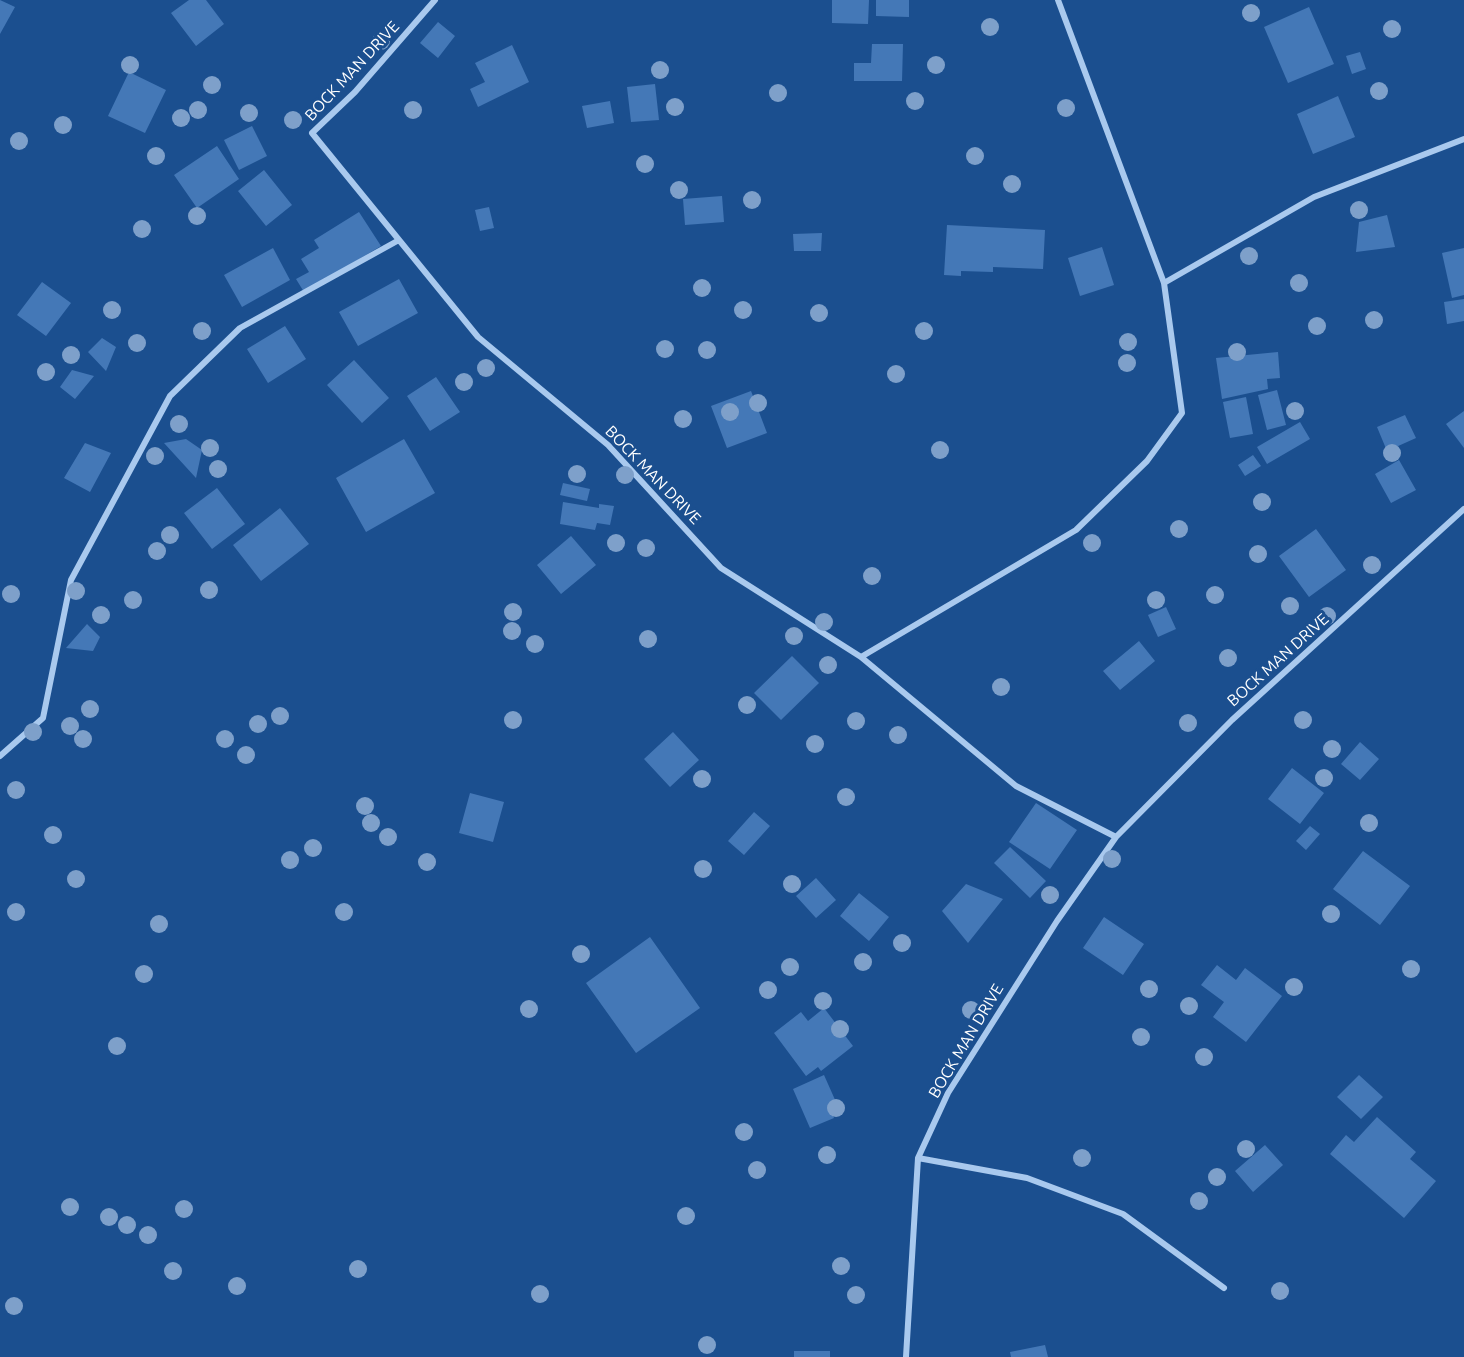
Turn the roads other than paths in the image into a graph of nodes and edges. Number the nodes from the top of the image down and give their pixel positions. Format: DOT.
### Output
graph roads {
  1 [pos="435,0"];
  2 [pos="1058,0"];
  3 [pos="1464,139"];
  4 [pos="399,240"];
  5 [pos="1164,283"];
  6 [pos="1464,509"];
  7 [pos="861,657"];
  8 [pos="0,756"];
  9 [pos="1116,837"];
  10 [pos="918,1158"];
  11 [pos="1224,1288"];
  12 [pos="906,1357"];
  1 -- 4 [label="street, BOCK MAN DRIVE"];
  2 -- 5 [label="street"];
  3 -- 5 [label="street"];
  4 -- 7 [label="street, BOCK MAN DRIVE"];
  4 -- 8 [label="street"];
  5 -- 7 [label="street"];
  6 -- 9 [label="street, BOCK MAN DRIVE"];
  7 -- 9 [label="street, BOCK MAN DRIVE"];
  9 -- 10 [label="street, BOCK MAN DRIVE"];
  10 -- 11 [label="street"];
  10 -- 12 [label="street, BOCK MAN DRIVE"];
}
